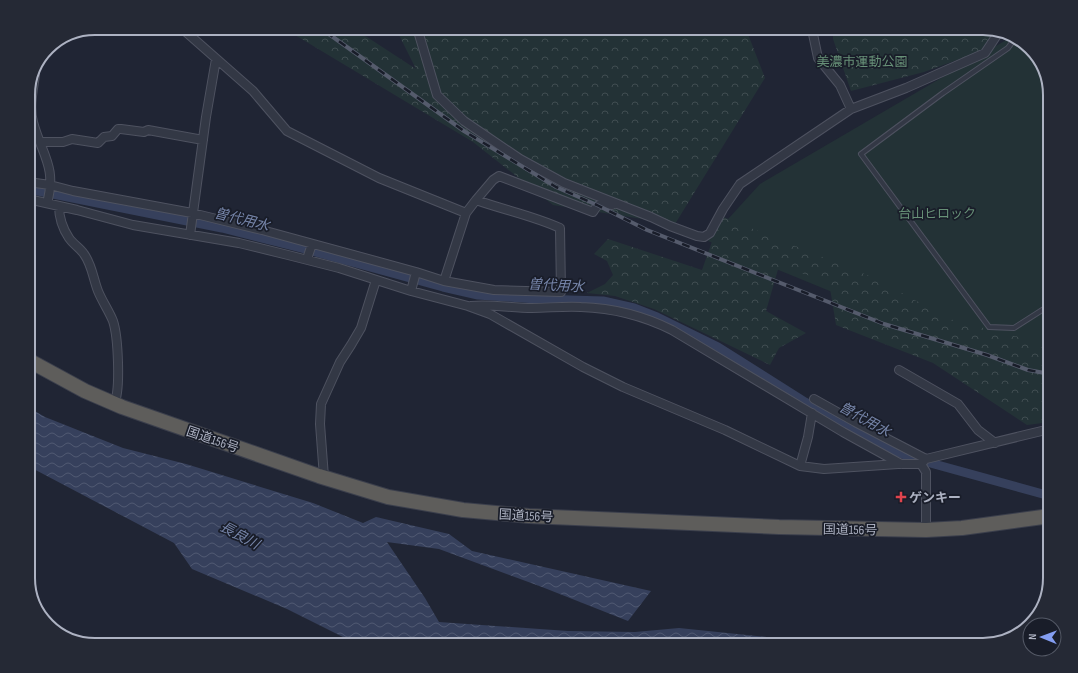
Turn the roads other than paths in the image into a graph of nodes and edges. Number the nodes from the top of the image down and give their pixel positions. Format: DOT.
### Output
graph roads {
  1 [pos="189,35"];
  2 [pos="419,35"];
  3 [pos="813,35"];
  4 [pos="996,37"];
  5 [pos="1012,43"];
  6 [pos="216,59"];
  7 [pos="851,109"];
  8 [pos="35,126"];
  9 [pos="203,140"];
  10 [pos="41,142"];
  11 [pos="35,184"];
  12 [pos="50,187"];
  13 [pos="35,200"];
  14 [pos="476,200"];
  15 [pos="47,201"];
  16 [pos="620,205"];
  17 [pos="59,206"];
  18 [pos="466,213"];
  19 [pos="192,215"];
  20 [pos="190,231"];
  21 [pos="311,245"];
  22 [pos="307,257"];
  23 [pos="376,280"];
  24 [pos="414,281"];
  25 [pos="444,281"];
  26 [pos="468,306"];
  27 [pos="1043,309"];
  28 [pos="35,364"];
  29 [pos="899,370"];
  30 [pos="814,400"];
  31 [pos="114,404"];
  32 [pos="812,413"];
  33 [pos="1043,431"];
  34 [pos="995,443"];
  35 [pos="923,462"];
  36 [pos="902,464"];
  37 [pos="800,466"];
  38 [pos="324,477"];
  39 [pos="1043,517"];
  40 [pos="926,530"];
  1 -- 6 [label="street"];
  2 -- 16 [label="street"];
  3 -- 7 [label="street"];
  4 -- 7 [label="street"];
  5 -- 27 [label="lane"];
  6 -- 9 [label="street"];
  6 -- 18 [label="street"];
  7 -- 16 [label="street"];
  8 -- 10 [label="street"];
  9 -- 10 [label="street"];
  9 -- 19 [label="street"];
  10 -- 12 [label="street"];
  11 -- 12 [label="street"];
  12 -- 15 [label="street"];
  12 -- 19 [label="street"];
  13 -- 15 [label="street"];
  14 -- 16 [label="street"];
  14 -- 18 [label="street"];
  14 -- 25 [label="street"];
  15 -- 17 [label="street"];
  17 -- 20 [label="street"];
  17 -- 31 [label="street"];
  18 -- 25 [label="street"];
  19 -- 20 [label="street"];
  19 -- 21 [label="street"];
  20 -- 22 [label="street"];
  21 -- 22 [label="street"];
  21 -- 24 [label="street"];
  22 -- 23 [label="street"];
  23 -- 24 [label="street"];
  23 -- 38 [label="street"];
  24 -- 25 [label="street"];
  24 -- 26 [label="street"];
  26 -- 32 [label="street"];
  26 -- 37 [label="street"];
  28 -- 31 [label="highway, 国道156号"];
  29 -- 34 [label="street"];
  30 -- 35 [label="street"];
  31 -- 38 [label="highway, 国道156号"];
  32 -- 36 [label="street"];
  32 -- 37 [label="street"];
  33 -- 34 [label="street"];
  34 -- 35 [label="street"];
  35 -- 36 [label="street"];
  35 -- 40 [label="street"];
  36 -- 37 [label="street"];
  38 -- 40 [label="highway, 国道156号"];
  39 -- 40 [label="highway, 国道156号"];
}
